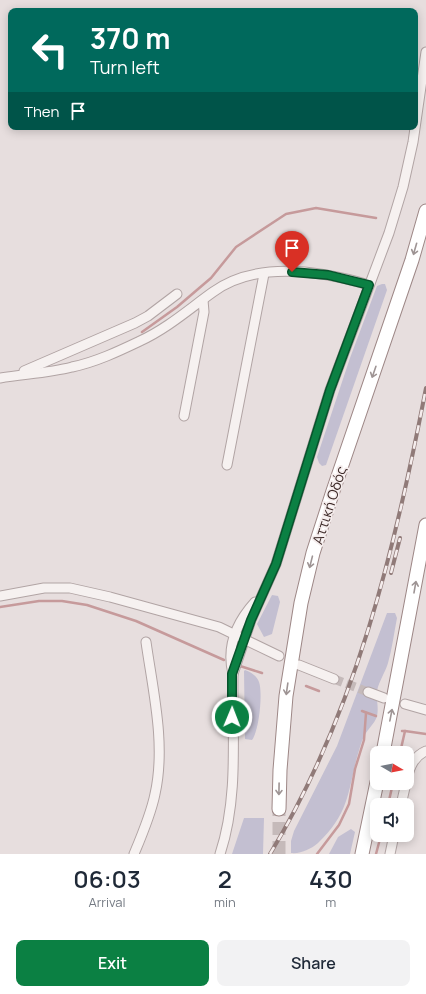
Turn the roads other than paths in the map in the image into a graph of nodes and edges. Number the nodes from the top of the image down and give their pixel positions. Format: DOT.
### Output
graph roads {
  1 [pos="426,52"];
  2 [pos="418,107"];
  3 [pos="415,130"];
  4 [pos="426,211"];
  5 [pos="264,274"];
  6 [pos="369,285"];
  7 [pos="177,294"];
  8 [pos="203,300"];
  9 [pos="13,376"];
  10 [pos="0,378"];
  11 [pos="184,416"];
  12 [pos="227,465"];
  13 [pos="426,525"];
  14 [pos="0,596"];
  15 [pos="260,597"];
  16 [pos="234,634"];
  17 [pos="244,639"];
  18 [pos="146,642"];
  19 [pos="279,656"];
  20 [pos="299,665"];
  21 [pos="232,674"];
  22 [pos="334,679"];
  23 [pos="368,692"];
  24 [pos="384,698"];
  25 [pos="405,704"];
  26 [pos="426,710"];
  27 [pos="384,746"];
  28 [pos="426,751"];
  29 [pos="414,760"];
  30 [pos="375,790"];
  31 [pos="279,809"];
  32 [pos="393,842"];
  33 [pos="134,854"];
  34 [pos="220,854"];
  35 [pos="362,854"];
  36 [pos="390,854"];
  1 -- 2 [label="street"];
  3 -- 6 [label="street"];
  4 -- 31 [label="highway, Αττική Οδός, one-way"];
  5 -- 6 [label="street"];
  5 -- 8 [label="street"];
  5 -- 12 [label="street"];
  6 -- 15 [label="street"];
  7 -- 9 [label="street"];
  8 -- 9 [label="street"];
  8 -- 11 [label="street"];
  9 -- 10 [label="street"];
  27 -- 13 [label="highway, one-way"];
  14 -- 16 [label="street"];
  15 -- 16 [label="street"];
  15 -- 17 [label="street"];
  16 -- 17 [label="street"];
  16 -- 21 [label="street"];
  17 -- 19 [label="street"];
  17 -- 21 [label="street"];
  18 -- 33 [label="street"];
  20 -- 22 [label="street"];
  21 -- 34 [label="street"];
  23 -- 24 [label="street"];
  25 -- 26 [label="street"];
  28 -- 29 [label="street"];
  30 -- 35 [label="highway"];
  32 -- 36 [label="street"];
}
